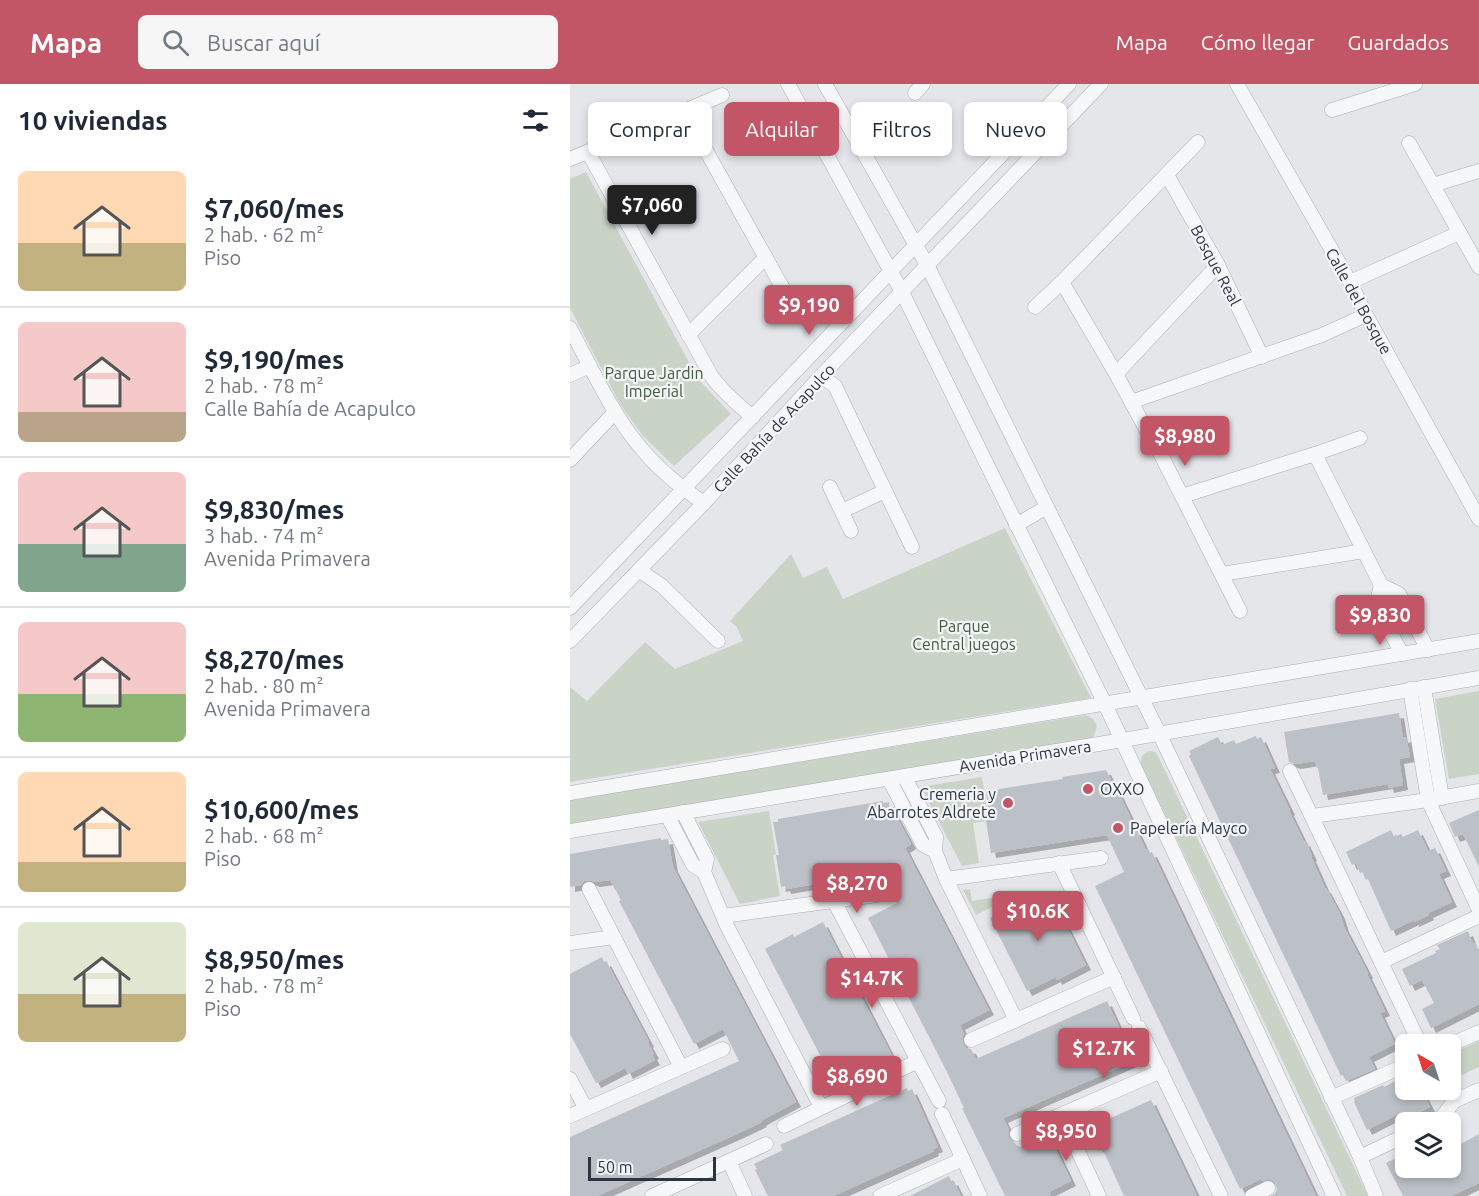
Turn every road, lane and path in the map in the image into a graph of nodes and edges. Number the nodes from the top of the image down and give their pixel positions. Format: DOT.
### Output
graph roads {
  1 [pos="788,84"];
  2 [pos="825,84"];
  3 [pos="1069,84"];
  4 [pos="1101,84"];
  5 [pos="1237,84"];
  6 [pos="1415,84"];
  7 [pos="1377,90"];
  8 [pos="722,95"];
  9 [pos="705,102"];
  10 [pos="1332,110"];
  11 [pos="1198,142"];
  12 [pos="1409,143"];
  13 [pos="588,152"];
  14 [pos="590,156"];
  15 [pos="709,156"];
  16 [pos="570,159"];
  17 [pos="1479,171"];
  18 [pos="1167,175"];
  19 [pos="1433,185"];
  20 [pos="1459,233"];
  21 [pos="917,246"];
  22 [pos="766,257"];
  23 [pos="1218,265"];
  24 [pos="927,266"];
  25 [pos="1479,267"];
  26 [pos="891,273"];
  27 [pos="1062,282"];
  28 [pos="1350,282"];
  29 [pos="902,292"];
  30 [pos="786,294"];
  31 [pos="1035,307"];
  32 [pos="1366,315"];
  33 [pos="570,328"];
  34 [pos="688,335"];
  35 [pos="1262,357"];
  36 [pos="591,366"];
  37 [pos="1116,374"];
  38 [pos="570,375"];
  39 [pos="821,376"];
  40 [pos="1131,402"];
  41 [pos="615,412"];
  42 [pos="753,417"];
  43 [pos="1148,433"];
  44 [pos="1360,438"];
  45 [pos="1160,453"];
  46 [pos="1315,454"];
  47 [pos="570,460"];
  48 [pos="830,487"];
  49 [pos="683,490"];
  50 [pos="885,491"];
  51 [pos="1182,496"];
  52 [pos="704,503"];
  53 [pos="1047,507"];
  54 [pos="842,511"];
  55 [pos="1479,519"];
  56 [pos="1016,525"];
  57 [pos="851,531"];
  58 [pos="912,547"];
  59 [pos="1364,551"];
  60 [pos="639,570"];
  61 [pos="1222,574"];
  62 [pos="1381,585"];
  63 [pos="570,608"];
  64 [pos="1240,611"];
  65 [pos="570,641"];
  66 [pos="718,641"];
  67 [pos="1479,641"];
  68 [pos="1428,650"];
  69 [pos="1402,654"];
  70 [pos="1479,678"];
  71 [pos="1417,688"];
  72 [pos="1142,698"];
  73 [pos="1105,704"];
  74 [pos="1160,734"];
  75 [pos="1123,740"];
  76 [pos="1290,771"];
  77 [pos="904,776"];
  78 [pos="889,779"];
  79 [pos="1479,791"];
  80 [pos="570,793"];
  81 [pos="1435,799"];
  82 [pos="683,812"];
  83 [pos="667,815"];
  84 [pos="1312,816"];
  85 [pos="570,831"];
  86 [pos="935,851"];
  87 [pos="1101,858"];
  88 [pos="1059,863"];
  89 [pos="704,872"];
  90 [pos="946,879"];
  91 [pos="589,889"];
  92 [pos="877,895"];
  93 [pos="834,901"];
  94 [pos="1479,910"];
  95 [pos="723,916"];
  96 [pos="1479,916"];
  97 [pos="615,937"];
  98 [pos="570,944"];
  99 [pos="1381,962"];
  100 [pos="1114,977"];
  101 [pos="1016,1020"];
  102 [pos="1479,1032"];
  103 [pos="1415,1034"];
  104 [pos="971,1040"];
  105 [pos="1461,1040"];
  106 [pos="723,1049"];
  107 [pos="918,1061"];
  108 [pos="681,1067"];
  109 [pos="1395,1070"];
  110 [pos="1161,1071"];
  111 [pos="570,1079"];
  112 [pos="1479,1090"];
  113 [pos="1331,1098"];
  114 [pos="821,1107"];
  115 [pos="586,1109"];
  116 [pos="1446,1112"];
  117 [pos="1061,1115"];
  118 [pos="570,1116"];
  119 [pos="784,1126"];
  120 [pos="1017,1134"];
  121 [pos="1395,1140"];
  122 [pos="766,1144"];
  123 [pos="1360,1157"];
  124 [pos="963,1159"];
  125 [pos="729,1161"];
  126 [pos="1268,1188"];
  127 [pos="652,1196"];
  128 [pos="745,1196"];
  129 [pos="880,1196"];
  130 [pos="981,1196"];
  131 [pos="1099,1196"];
  132 [pos="1221,1196"];
  133 [pos="1252,1196"];
  134 [pos="1334,1196"];
  135 [pos="1376,1196"];
  1 -- 26 [label="street"];
  2 -- 21 [label="street"];
  3 -- 21 [label="street, Calle Bahía de Acapulco"];
  4 -- 24 [label="street, Calle Bahía de Acapulco"];
  5 -- 28 [label="street, Calle del Bosque"];
  6 -- 7 [label="street"];
  7 -- 10 [label="street"];
  8 -- 9 [label="street"];
  11 -- 18 [label="street"];
  12 -- 19 [label="street"];
  13 -- 16 [label="street"];
  14 -- 34 [label="street"];
  15 -- 22 [label="street"];
  17 -- 19 [label="street"];
  18 -- 23 [label="street, Bosque Real"];
  18 -- 27 [label="street"];
  19 -- 20 [label="street"];
  20 -- 25 [label="street"];
  20 -- 28 [label="street"];
  21 -- 24 [label="street"];
  21 -- 26 [label="street, Calle Bahía de Acapulco"];
  22 -- 30 [label="street"];
  22 -- 34 [label="street"];
  23 -- 35 [label="street, Bosque Real"];
  23 -- 37 [label="street"];
  24 -- 29 [label="street, Calle Bahía de Acapulco"];
  24 -- 53 [label="street"];
  26 -- 29 [label="street"];
  26 -- 42 [label="street, Calle Bahía de Acapulco"];
  27 -- 31 [label="street"];
  27 -- 37 [label="street"];
  28 -- 32 [label="street, Calle del Bosque"];
  29 -- 39 [label="street, Calle Bahía de Acapulco"];
  29 -- 56 [label="street"];
  32 -- 35 [label="street"];
  32 -- 55 [label="street, Calle del Bosque"];
  33 -- 36 [label="street"];
  34 -- 42 [label="street"];
  35 -- 40 [label="street"];
  36 -- 38 [label="street"];
  36 -- 41 [label="street"];
  37 -- 40 [label="street"];
  39 -- 50 [label="street"];
  39 -- 52 [label="street, Calle Bahía de Acapulco"];
  40 -- 43 [label="street"];
  41 -- 47 [label="street"];
  41 -- 49 [label="street"];
  42 -- 49 [label="street, Calle Bahía de Acapulco"];
  44 -- 46 [label="street"];
  45 -- 51 [label="street"];
  46 -- 51 [label="street"];
  46 -- 59 [label="street"];
  48 -- 54 [label="street"];
  49 -- 52 [label="street"];
  49 -- 63 [label="street, Calle Bahía de Acapulco"];
  50 -- 54 [label="street"];
  50 -- 58 [label="street"];
  51 -- 61 [label="street"];
  52 -- 60 [label="street, Calle Bahía de Acapulco"];
  53 -- 56 [label="street"];
  53 -- 72 [label="street"];
  54 -- 57 [label="street"];
  56 -- 73 [label="street"];
  59 -- 61 [label="street"];
  59 -- 62 [label="street"];
  60 -- 65 [label="street, Calle Bahía de Acapulco"];
  60 -- 66 [label="street"];
  61 -- 64 [label="street"];
  62 -- 68 [label="street"];
  62 -- 69 [label="street"];
  67 -- 68 [label="street"];
  68 -- 69 [label="street"];
  69 -- 72 [label="street"];
  70 -- 71 [label="street, Avenida Primavera"];
  71 -- 74 [label="street, Avenida Primavera"];
  71 -- 81 [label="street"];
  72 -- 73 [label="street"];
  72 -- 74 [label="street"];
  73 -- 75 [label="street"];
  73 -- 80 [label="street"];
  74 -- 75 [label="street, Avenida Primavera"];
  74 -- 113 [label="street"];
  75 -- 77 [label="street, Avenida Primavera"];
  75 -- 134 [label="street"];
  76 -- 84 [label="street"];
  77 -- 78 [label="street, Avenida Primavera"];
  77 -- 86 [label="street"];
  78 -- 82 [label="street, Avenida Primavera"];
  78 -- 86 [label="street"];
  79 -- 81 [label="street"];
  81 -- 84 [label="street"];
  81 -- 94 [label="street"];
  82 -- 83 [label="street, Avenida Primavera"];
  82 -- 89 [label="street"];
  83 -- 85 [label="street, Avenida Primavera"];
  83 -- 89 [label="street"];
  84 -- 99 [label="street"];
  86 -- 90 [label="street"];
  87 -- 88 [label="street"];
  88 -- 90 [label="street"];
  88 -- 100 [label="street"];
  89 -- 95 [label="street"];
  90 -- 101 [label="street"];
  91 -- 97 [label="street"];
  92 -- 93 [label="street"];
  93 -- 95 [label="street"];
  93 -- 107 [label="street"];
  95 -- 114 [label="street"];
  96 -- 99 [label="street"];
  97 -- 98 [label="street"];
  97 -- 108 [label="street"];
  99 -- 103 [label="street"];
  100 -- 101 [label="street"];
  100 -- 110 [label="street"];
  101 -- 104 [label="street"];
  102 -- 105 [label="street"];
  106 -- 108 [label="street"];
  107 -- 114 [label="street"];
  107 -- 124 [label="street"];
  108 -- 115 [label="street"];
  109 -- 113 [label="street"];
  110 -- 117 [label="street"];
  110 -- 132 [label="street"];
  111 -- 115 [label="street"];
  112 -- 116 [label="street"];
  113 -- 123 [label="street"];
  114 -- 119 [label="street"];
  115 -- 118 [label="street"];
  117 -- 120 [label="street"];
  117 -- 131 [label="street"];
  121 -- 123 [label="street"];
  122 -- 125 [label="street"];
  123 -- 135 [label="street"];
  124 -- 129 [label="street"];
  124 -- 130 [label="street"];
  125 -- 127 [label="street"];
  125 -- 128 [label="street"];
  126 -- 133 [label="street"];
}
